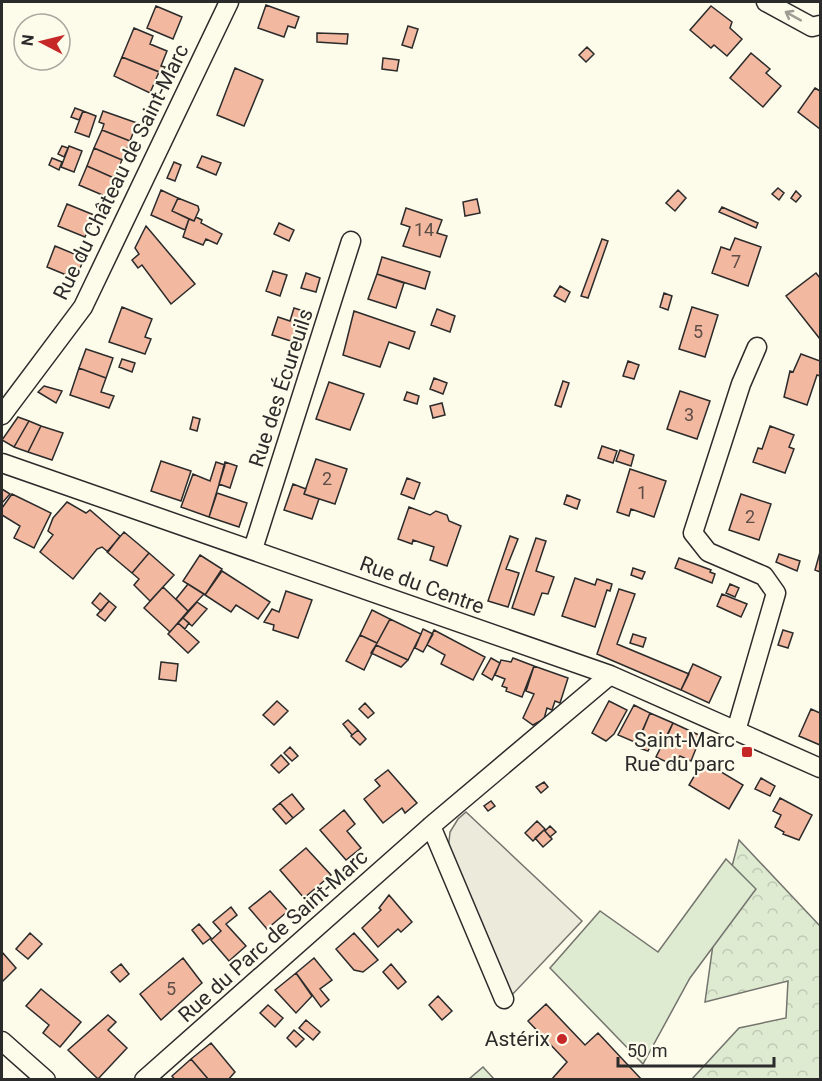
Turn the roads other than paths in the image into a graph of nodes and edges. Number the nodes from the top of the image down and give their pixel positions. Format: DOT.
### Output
graph roads {
  1 [pos="229,2"];
  2 [pos="766,2"];
  3 [pos="820,25"];
  4 [pos="351,241"];
  5 [pos="757,347"];
  6 [pos="2,415"];
  7 [pos="2,463"];
  8 [pos="253,549"];
  9 [pos="610,675"];
  10 [pos="736,731"];
  11 [pos="820,768"];
  12 [pos="431,826"];
  13 [pos="504,999"];
  14 [pos="2,1041"];
  15 [pos="46,1080"];
  16 [pos="144,1080"];
  1 -- 6 [label="street, Rue du Château de Saint-Marc"];
  3 -- 2 [label="street, one-way"];
  4 -- 8 [label="street, Rue des Écureuils"];
  5 -- 10 [label="street"];
  7 -- 8 [label="street, Rue du Centre"];
  8 -- 9 [label="street, Rue du Centre"];
  9 -- 10 [label="street, Rue du Centre"];
  9 -- 12 [label="street, Rue du Parc de Saint-Marc"];
  10 -- 11 [label="street, Rue du Centre"];
  12 -- 13 [label="street"];
  12 -- 16 [label="street, Rue du Parc de Saint-Marc"];
  14 -- 15 [label="street"];
}
